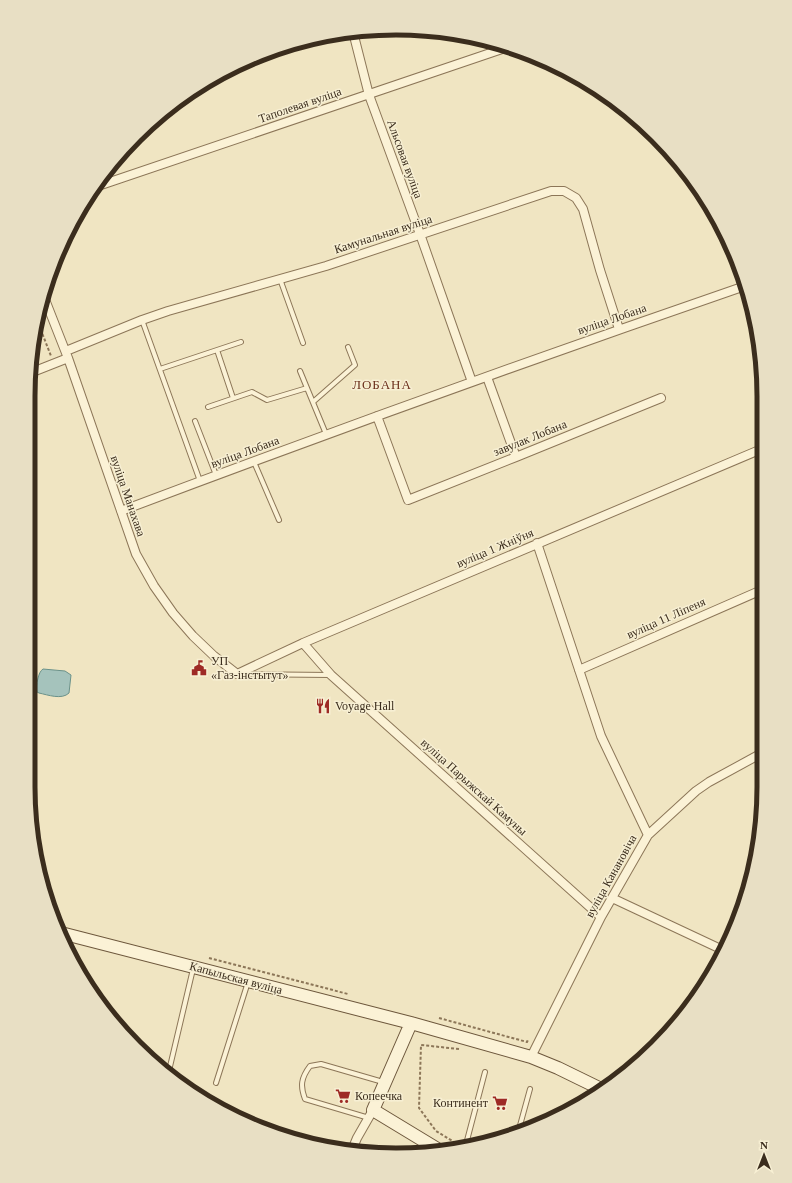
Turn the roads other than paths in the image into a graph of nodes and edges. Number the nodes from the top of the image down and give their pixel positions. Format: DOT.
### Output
graph roads {
  1 [pos="354,38"];
  2 [pos="499,50"];
  3 [pos="369,94"];
  4 [pos="104,184"];
  5 [pos="420,234"];
  6 [pos="280,279"];
  7 [pos="740,288"];
  8 [pos="47,304"];
  9 [pos="142,320"];
  10 [pos="619,329"];
  11 [pos="241,342"];
  12 [pos="303,343"];
  13 [pos="348,347"];
  14 [pos="217,350"];
  15 [pos="67,355"];
  16 [pos="160,369"];
  17 [pos="36,370"];
  18 [pos="300,371"];
  19 [pos="487,376"];
  20 [pos="472,382"];
  21 [pos="307,388"];
  22 [pos="233,398"];
  23 [pos="661,398"];
  24 [pos="313,402"];
  25 [pos="208,407"];
  26 [pos="378,416"];
  27 [pos="195,421"];
  28 [pos="326,435"];
  29 [pos="757,451"];
  30 [pos="516,457"];
  31 [pos="254,461"];
  32 [pos="216,476"];
  33 [pos="200,481"];
  34 [pos="121,511"];
  35 [pos="279,520"];
  36 [pos="537,543"];
  37 [pos="757,591"];
  38 [pos="303,643"];
  39 [pos="579,670"];
  40 [pos="237,674"];
  41 [pos="332,675"];
  42 [pos="757,756"];
  43 [pos="648,835"];
  44 [pos="612,898"];
  45 [pos="601,917"];
  46 [pos="63,927"];
  47 [pos="719,948"];
  48 [pos="194,967"];
  49 [pos="248,982"];
  50 [pos="411,1023"];
  51 [pos="531,1057"];
  52 [pos="170,1068"];
  53 [pos="485,1072"];
  54 [pos="216,1083"];
  55 [pos="385,1083"];
  56 [pos="597,1087"];
  57 [pos="530,1088"];
  58 [pos="371,1114"];
  59 [pos="520,1126"];
  60 [pos="466,1141"];
  61 [pos="354,1145"];
  62 [pos="431,1146"];
  1 -- 3 [label="street, Альсовая вуліца"];
  2 -- 3 [label="street, Таполевая вуліца"];
  3 -- 4 [label="street, Таполевая вуліца"];
  3 -- 5 [label="street, Альсовая вуліца"];
  5 -- 6 [label="street, Камунальная вуліца"];
  5 -- 10 [label="street, Камунальная вуліца"];
  5 -- 20 [label="street, Альсовая вуліца"];
  6 -- 9 [label="street, Камунальная вуліца"];
  6 -- 12 [label="lane"];
  7 -- 10 [label="street, вуліца Лобана"];
  8 -- 15 [label="street, вуліца Манахава"];
  9 -- 15 [label="street, Камунальная вуліца"];
  9 -- 16 [label="lane"];
  10 -- 19 [label="street, вуліца Лобана"];
  11 -- 14 [label="lane"];
  13 -- 24 [label="lane"];
  14 -- 16 [label="lane"];
  14 -- 22 [label="lane"];
  15 -- 17 [label="street, Камунальная вуліца"];
  15 -- 34 [label="street, вуліца Манахава"];
  16 -- 33 [label="lane"];
  18 -- 21 [label="lane"];
  19 -- 20 [label="street, вуліца Лобана"];
  19 -- 30 [label="street"];
  20 -- 26 [label="street, вуліца Лобана"];
  21 -- 22 [label="lane"];
  21 -- 24 [label="lane"];
  22 -- 25 [label="lane"];
  23 -- 30 [label="street, завулак Лобана"];
  24 -- 28 [label="lane"];
  26 -- 28 [label="street, вуліца Лобана"];
  26 -- 30 [label="street, завулак Лобана"];
  27 -- 32 [label="lane"];
  28 -- 31 [label="street, вуліца Лобана"];
  29 -- 36 [label="street, вуліца 1 Жніўня"];
  31 -- 32 [label="street, вуліца Лобана"];
  31 -- 35 [label="lane"];
  32 -- 33 [label="street, вуліца Лобана"];
  33 -- 34 [label="street, вуліца Лобана"];
  34 -- 40 [label="street, вуліца Манахава"];
  36 -- 38 [label="street, вуліца 1 Жніўня"];
  36 -- 39 [label="street"];
  37 -- 39 [label="street, вуліца 11 Ліпеня"];
  38 -- 40 [label="street, вуліца 1 Жніўня"];
  38 -- 41 [label="street, вуліца Парыжскай Камуны"];
  39 -- 43 [label="street"];
  40 -- 41 [label="lane"];
  41 -- 45 [label="street, вуліца Парыжскай Камуны"];
  42 -- 43 [label="street, вуліца Канановіча"];
  43 -- 44 [label="street, вуліца Канановіча"];
  44 -- 45 [label="street, вуліца Канановіча"];
  44 -- 47 [label="street"];
  45 -- 51 [label="street, вуліца Канановіча"];
  46 -- 48 [label="main road, Капыльская вуліца"];
  48 -- 49 [label="main road, Капыльская вуліца"];
  48 -- 52 [label="lane"];
  49 -- 50 [label="main road, Капыльская вуліца"];
  49 -- 54 [label="lane"];
  50 -- 51 [label="main road, Капыльская вуліца"];
  50 -- 55 [label="main road"];
  51 -- 56 [label="main road, Капыльская вуліца"];
  53 -- 60 [label="lane"];
  55 -- 58 [label="main road"];
  55 -- 58 [label="lane"];
  57 -- 59 [label="lane"];
  58 -- 61 [label="street"];
  58 -- 62 [label="main road"];
}
